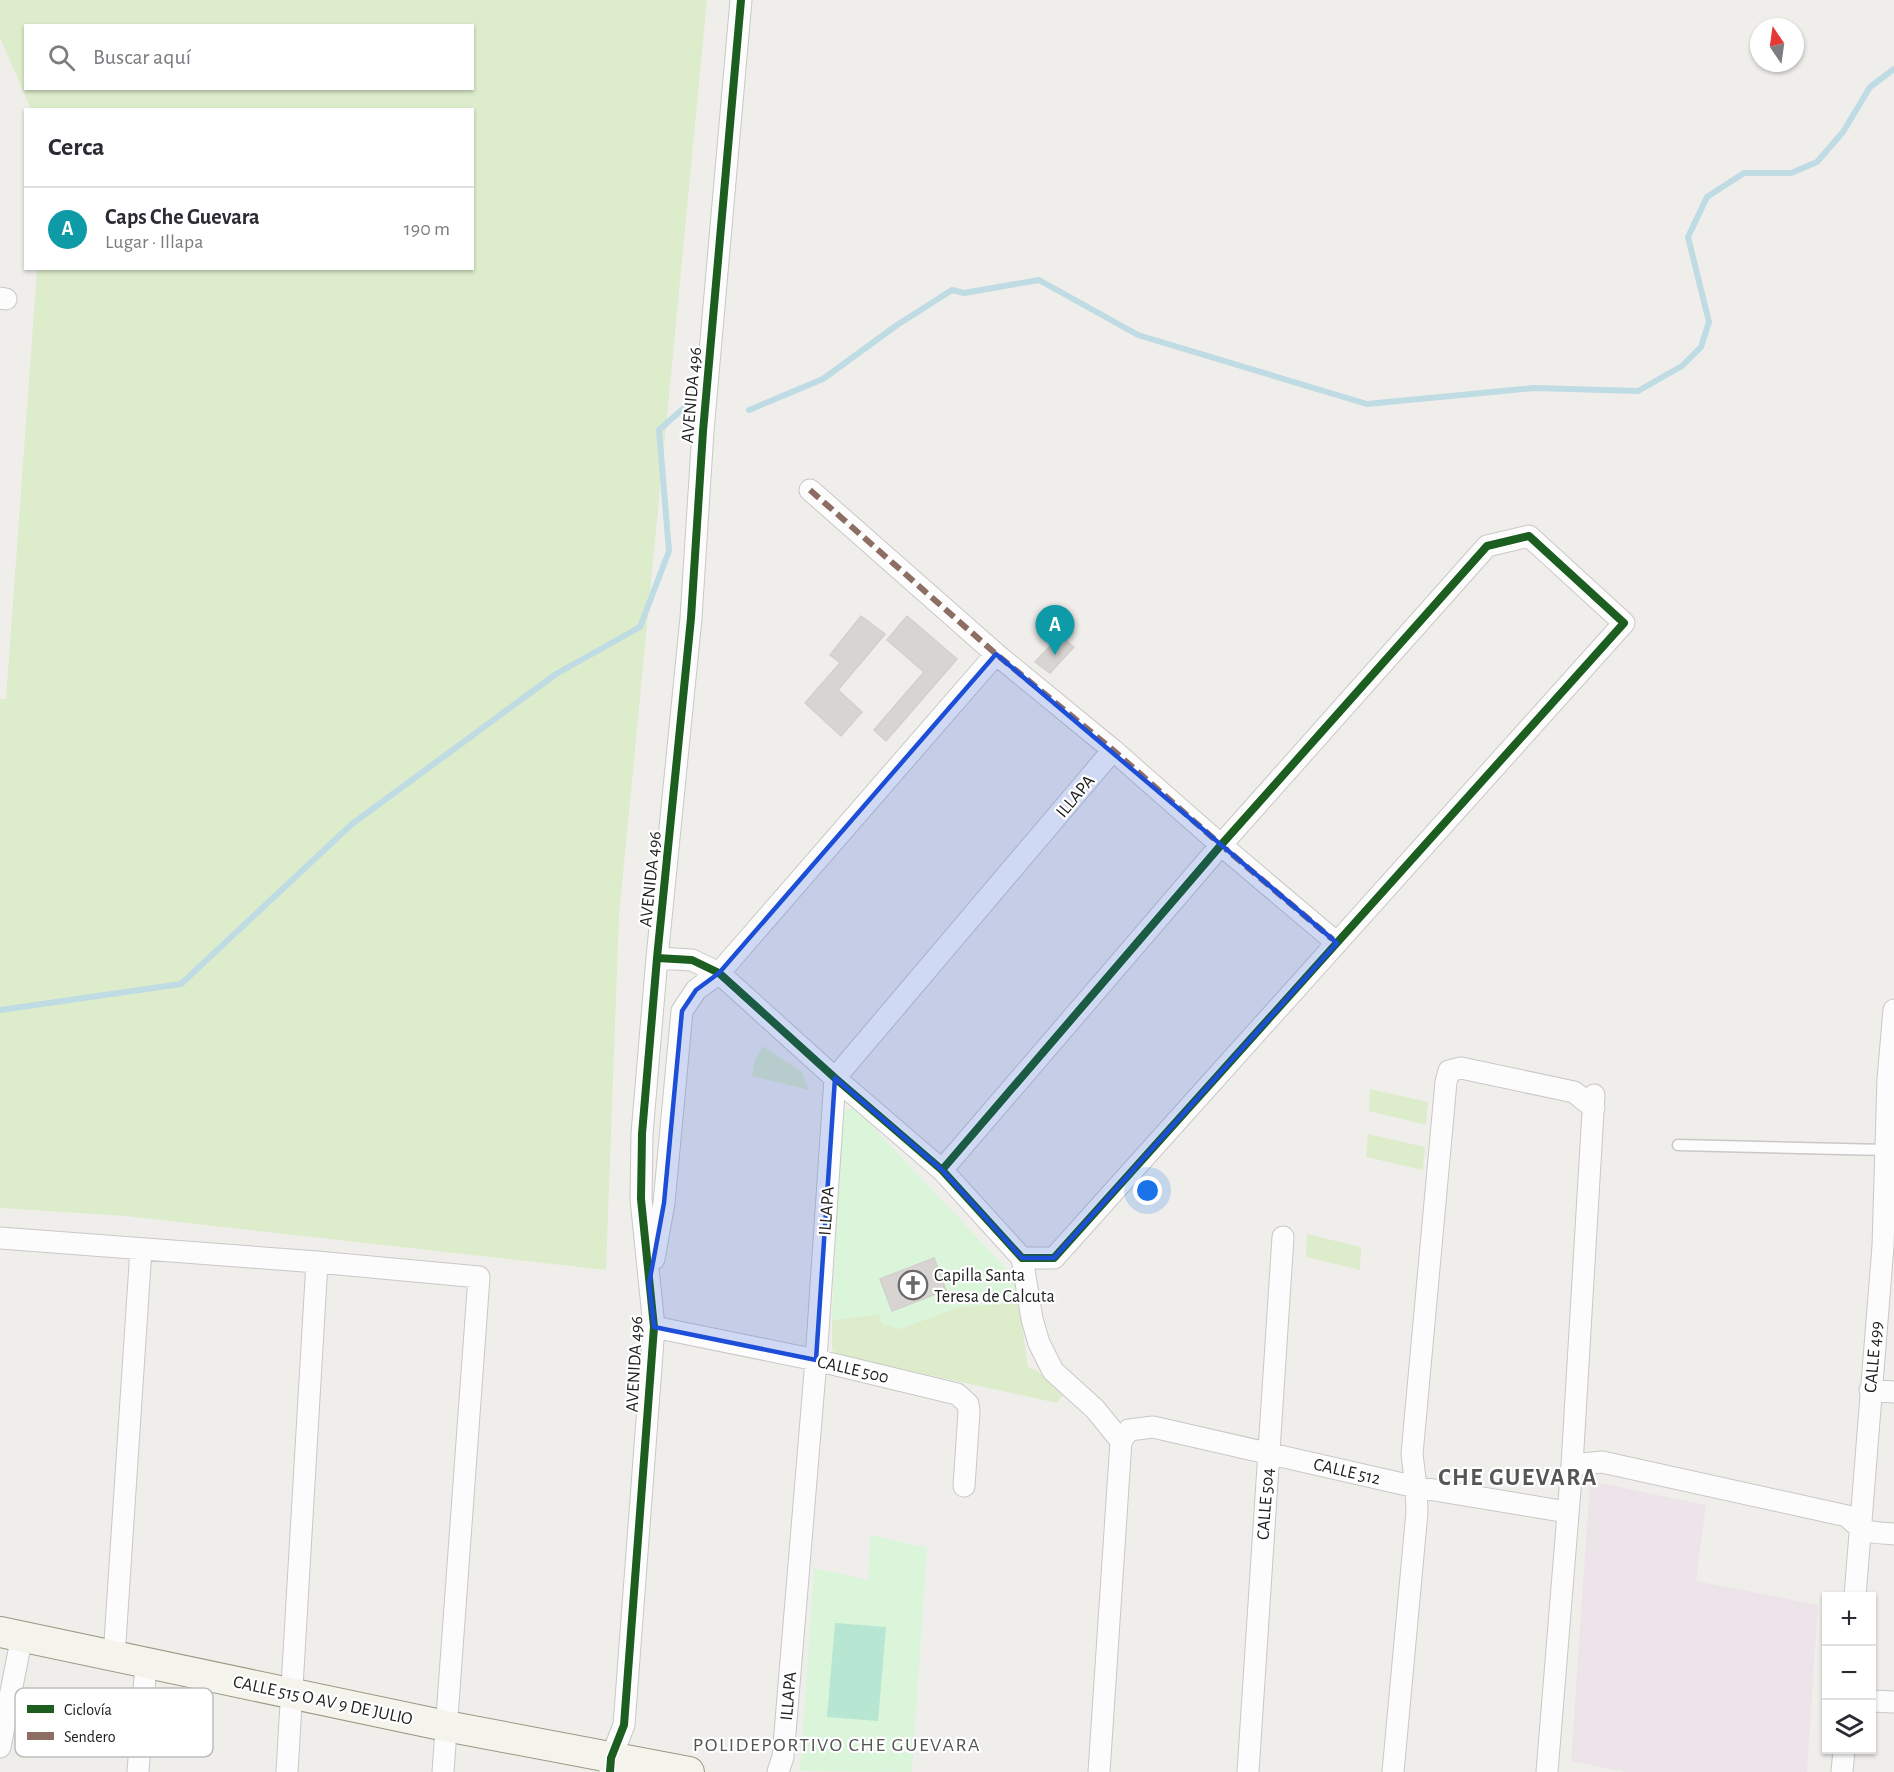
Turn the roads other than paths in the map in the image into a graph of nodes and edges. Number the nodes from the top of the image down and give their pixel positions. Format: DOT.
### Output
graph roads {
  1 [pos="741,0"];
  2 [pos="810,490"];
  3 [pos="996,654"];
  4 [pos="1113,750"];
  5 [pos="1221,845"];
  6 [pos="1337,943"];
  7 [pos="657,958"];
  8 [pos="719,972"];
  9 [pos="1894,1010"];
  10 [pos="835,1078"];
  11 [pos="1889,1137"];
  12 [pos="1678,1145"];
  13 [pos="942,1170"];
  14 [pos="1283,1237"];
  15 [pos="0,1238"];
  16 [pos="1888,1247"];
  17 [pos="141,1249"];
  18 [pos="1022,1258"];
  19 [pos="316,1262"];
  20 [pos="649,1284"];
  21 [pos="654,1327"];
  22 [pos="816,1360"];
  23 [pos="1870,1390"];
  24 [pos="1894,1392"];
  25 [pos="1125,1436"];
  26 [pos="1268,1453"];
  27 [pos="1572,1465"];
  28 [pos="964,1486"];
  29 [pos="1416,1487"];
  30 [pos="1568,1512"];
  31 [pos="1860,1529"];
  32 [pos="1894,1534"];
  33 [pos="1855,1592"];
  34 [pos="11,1634"];
  35 [pos="114,1656"];
  36 [pos="146,1663"];
  37 [pos="144,1688"];
  38 [pos="291,1694"];
  39 [pos="1876,1701"];
  40 [pos="1894,1702"];
  41 [pos="446,1726"];
  42 [pos="0,1747"];
  43 [pos="1844,1754"];
  44 [pos="139,1757"];
  45 [pos="610,1765"];
  46 [pos="138,1772"];
  47 [pos="287,1772"];
  48 [pos="443,1772"];
  49 [pos="689,1772"];
  50 [pos="778,1772"];
  51 [pos="1099,1772"];
  52 [pos="1248,1772"];
  53 [pos="1393,1772"];
  54 [pos="1547,1772"];
  55 [pos="1842,1772"];
  1 -- 7 [label="street, AVENIDA 496"];
  2 -- 3 [label="street"];
  3 -- 4 [label="street"];
  3 -- 8 [label="street"];
  4 -- 5 [label="street"];
  4 -- 10 [label="street, ILLAPA"];
  5 -- 6 [label="street"];
  5 -- 6 [label="street"];
  5 -- 13 [label="street"];
  6 -- 18 [label="street"];
  7 -- 8 [label="street"];
  7 -- 20 [label="street, AVENIDA 496"];
  8 -- 10 [label="street"];
  8 -- 20 [label="street"];
  9 -- 11 [label="street, CALLE 499"];
  10 -- 13 [label="street"];
  10 -- 22 [label="street, ILLAPA"];
  11 -- 12 [label="lane"];
  11 -- 16 [label="street, CALLE 499"];
  13 -- 18 [label="street"];
  14 -- 26 [label="street, CALLE 504"];
  15 -- 17 [label="street"];
  16 -- 23 [label="street, CALLE 499"];
  17 -- 19 [label="street"];
  17 -- 35 [label="street"];
  18 -- 25 [label="street"];
  19 -- 38 [label="street"];
  19 -- 41 [label="street"];
  20 -- 21 [label="street, AVENIDA 496"];
  21 -- 22 [label="street, CALLE 500"];
  21 -- 45 [label="street, AVENIDA 496"];
  22 -- 28 [label="street, CALLE 500"];
  22 -- 50 [label="street, ILLAPA"];
  23 -- 24 [label="street"];
  23 -- 31 [label="street, CALLE 499"];
  25 -- 26 [label="street, CALLE 512"];
  25 -- 51 [label="street"];
  26 -- 29 [label="street, CALLE 512"];
  26 -- 52 [label="street, CALLE 504"];
  27 -- 29 [label="street"];
  27 -- 30 [label="street"];
  27 -- 31 [label="street"];
  29 -- 30 [label="street, CALLE 512"];
  29 -- 53 [label="street"];
  30 -- 54 [label="street"];
  31 -- 32 [label="street"];
  31 -- 33 [label="street, CALLE 499"];
  34 -- 35 [label="street, CALLE 515 O AV 9 DE JULIO"];
  34 -- 42 [label="street"];
  35 -- 36 [label="street, CALLE 515 O AV 9 DE JULIO"];
  36 -- 37 [label="street"];
  36 -- 38 [label="street, CALLE 515 O AV 9 DE JULIO"];
  38 -- 41 [label="street, CALLE 515 O AV 9 DE JULIO"];
  38 -- 47 [label="street"];
  39 -- 40 [label="street"];
  41 -- 45 [label="street, CALLE 515 O AV 9 DE JULIO"];
  41 -- 48 [label="street"];
  43 -- 55 [label="street"];
  44 -- 46 [label="street"];
  45 -- 49 [label="street, CALLE 515 O AV 9 DE JULIO"];
}
